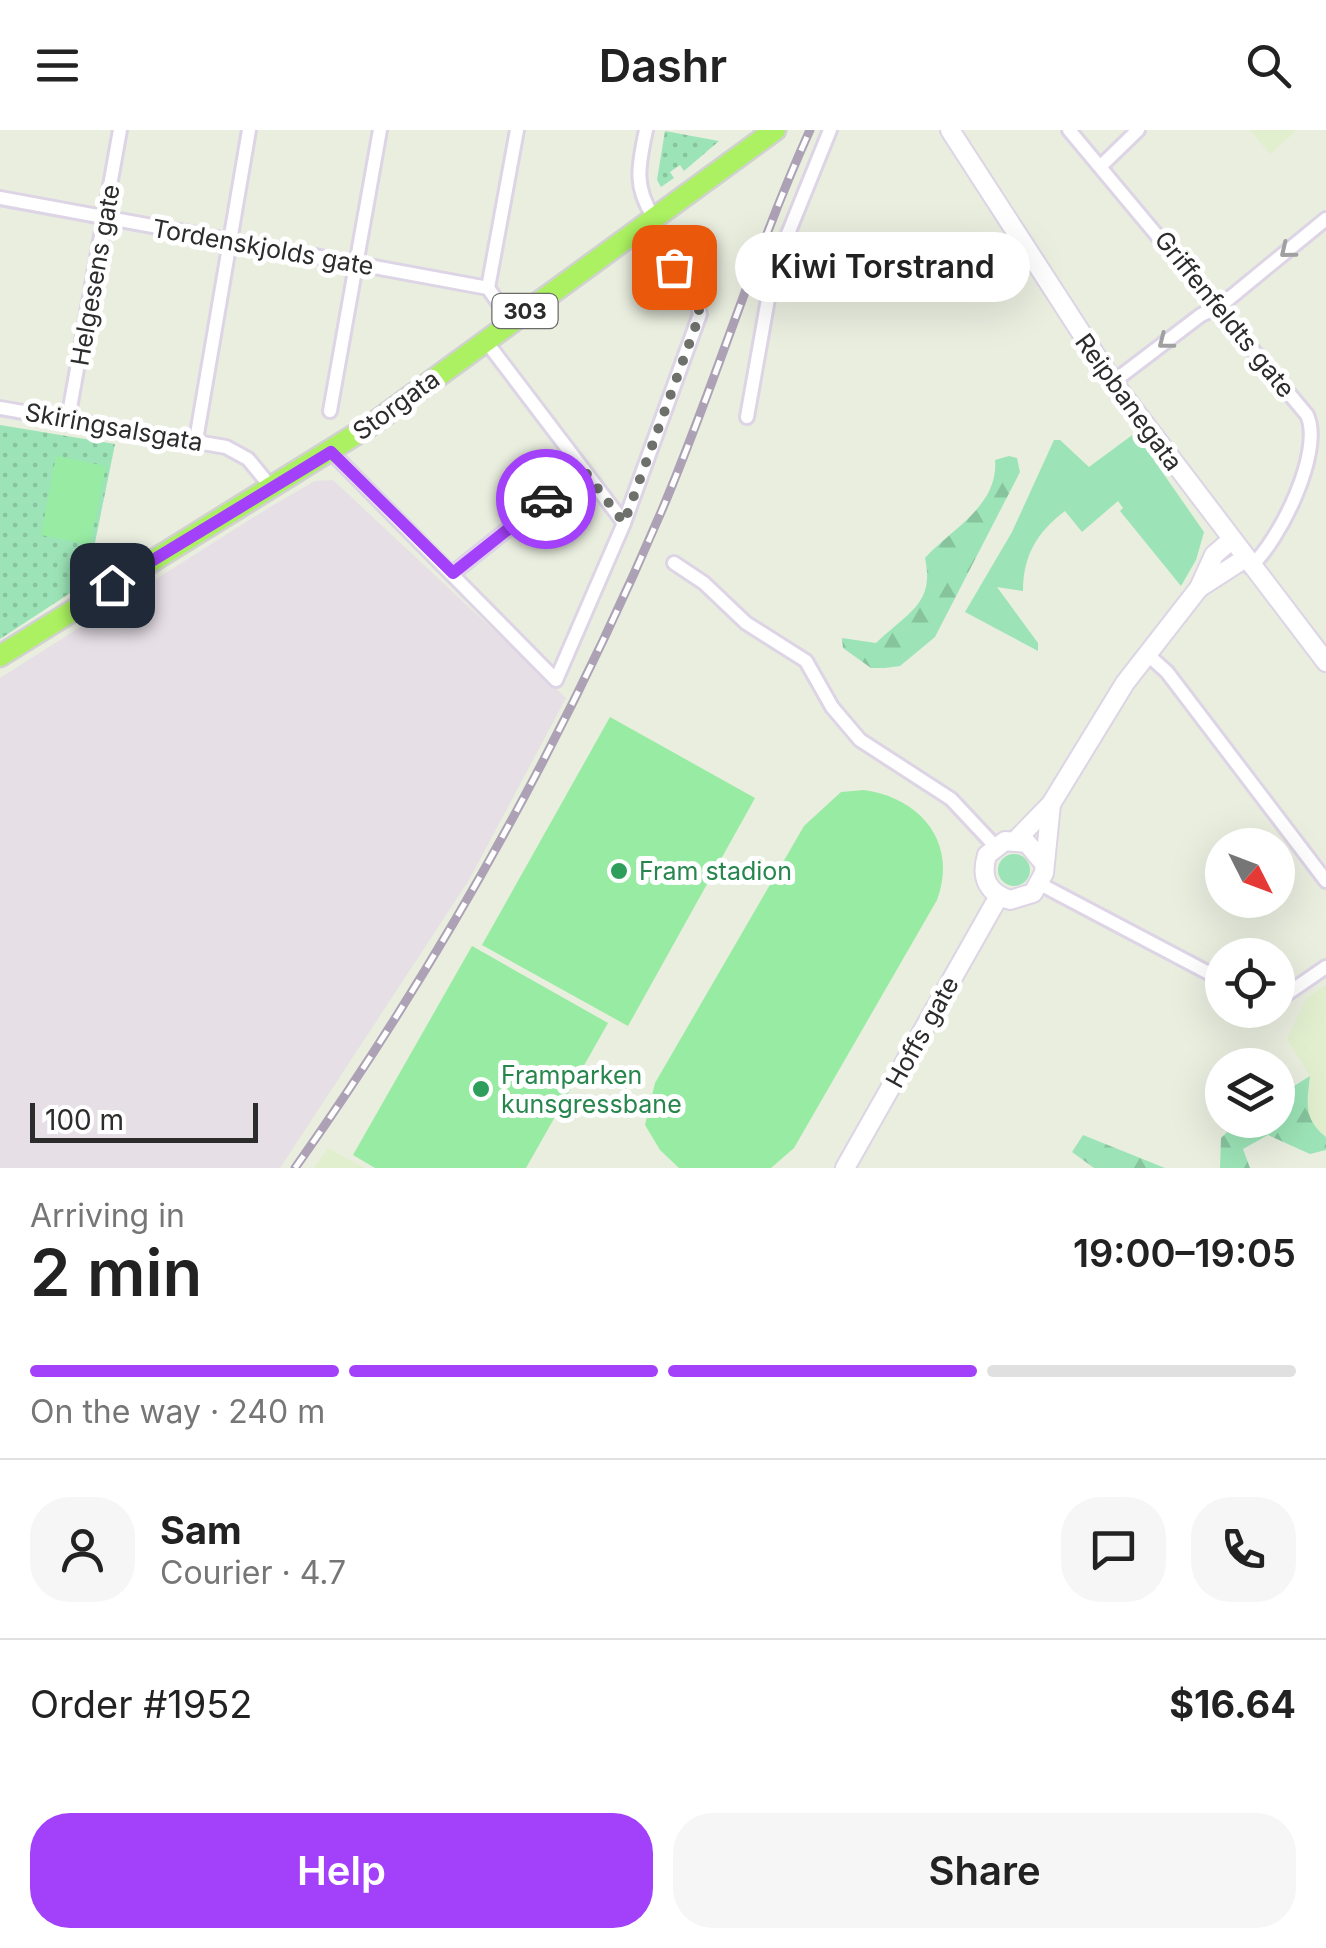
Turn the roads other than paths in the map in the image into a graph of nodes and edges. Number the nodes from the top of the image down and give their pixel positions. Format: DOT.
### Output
graph roads {
  1 [pos="120,130"];
  2 [pos="249,130"];
  3 [pos="380,130"];
  4 [pos="517,130"];
  5 [pos="646,130"];
  6 [pos="774,130"];
  7 [pos="830,130"];
  8 [pos="950,130"];
  9 [pos="1069,130"];
  10 [pos="1138,130"];
  11 [pos="1102,165"];
  12 [pos="0,198"];
  13 [pos="106,218"];
  14 [pos="1326,219"];
  15 [pos="649,220"];
  16 [pos="230,241"];
  17 [pos="356,265"];
  18 [pos="488,288"];
  19 [pos="1220,306"];
  20 [pos="511,320"];
  21 [pos="485,340"];
  22 [pos="1113,382"];
  23 [pos="0,408"];
  24 [pos="330,410"];
  25 [pos="746,416"];
  26 [pos="68,420"];
  27 [pos="196,440"];
  28 [pos="331,452"];
  29 [pos="583,469"];
  30 [pos="271,487"];
  31 [pos="624,523"];
  32 [pos="1230,541"];
  33 [pos="674,563"];
  34 [pos="1247,563"];
  35 [pos="453,573"];
  36 [pos="1199,588"];
  37 [pos="1147,654"];
  38 [pos="0,656"];
  39 [pos="1326,662"];
  40 [pos="1050,804"];
  41 [pos="1016,840"];
  42 [pos="995,846"];
  43 [pos="1042,860"];
  44 [pos="1326,881"];
  45 [pos="1040,884"];
  46 [pos="999,896"];
  47 [pos="1326,967"];
  48 [pos="1205,971"];
  49 [pos="1295,988"];
  50 [pos="845,1168"];
  1 -- 13 [label="street, Helgesens gate"];
  2 -- 16 [label="street"];
  3 -- 17 [label="street"];
  4 -- 18 [label="street"];
  5 -- 15 [label="street"];
  6 -- 15 [label="main road, Storgata / 303"];
  7 -- 25 [label="street"];
  8 -- 22 [label="main road, Reipbanegata"];
  9 -- 11 [label="street, Griffenfeldts gate"];
  10 -- 11 [label="street"];
  11 -- 19 [label="street, Griffenfeldts gate"];
  12 -- 13 [label="street, Tordenskjolds gate"];
  13 -- 16 [label="street, Tordenskjolds gate"];
  13 -- 26 [label="street, Helgesens gate"];
  14 -- 19 [label="street, one-way"];
  15 -- 20 [label="main road, Storgata / 303"];
  15 -- 31 [label="street"];
  16 -- 17 [label="street, Tordenskjolds gate"];
  16 -- 27 [label="street"];
  17 -- 18 [label="street, Tordenskjolds gate"];
  17 -- 24 [label="street"];
  18 -- 20 [label="street"];
  19 -- 22 [label="street, one-way"];
  19 -- 34 [label="street, Griffenfeldts gate"];
  20 -- 21 [label="main road, Storgata / 303"];
  21 -- 28 [label="main road, Storgata / 303"];
  21 -- 29 [label="street"];
  22 -- 32 [label="main road, Reipbanegata"];
  23 -- 26 [label="street, Skiringsalsgata"];
  26 -- 27 [label="street, Skiringsalsgata"];
  27 -- 30 [label="street, Skiringsalsgata"];
  28 -- 30 [label="main road, Storgata / 303"];
  28 -- 35 [label="street"];
  29 -- 31 [label="street"];
  29 -- 35 [label="street"];
  30 -- 38 [label="main road, Storgata / 303"];
  31 -- 35 [label="street"];
  32 -- 34 [label="main road, Reipbanegata"];
  32 -- 36 [label="main road"];
  33 -- 42 [label="street"];
  34 -- 36 [label="main road"];
  34 -- 39 [label="main road, Reipbanegata"];
  36 -- 37 [label="main road"];
  37 -- 40 [label="main road"];
  37 -- 44 [label="street"];
  40 -- 41 [label="main road"];
  40 -- 43 [label="main road"];
  41 -- 42 [label="main road"];
  41 -- 43 [label="main road"];
  42 -- 46 [label="main road"];
  43 -- 45 [label="main road"];
  45 -- 46 [label="main road"];
  45 -- 48 [label="street"];
  46 -- 50 [label="main road, Hoffs gate"];
  47 -- 49 [label="street"];
}
